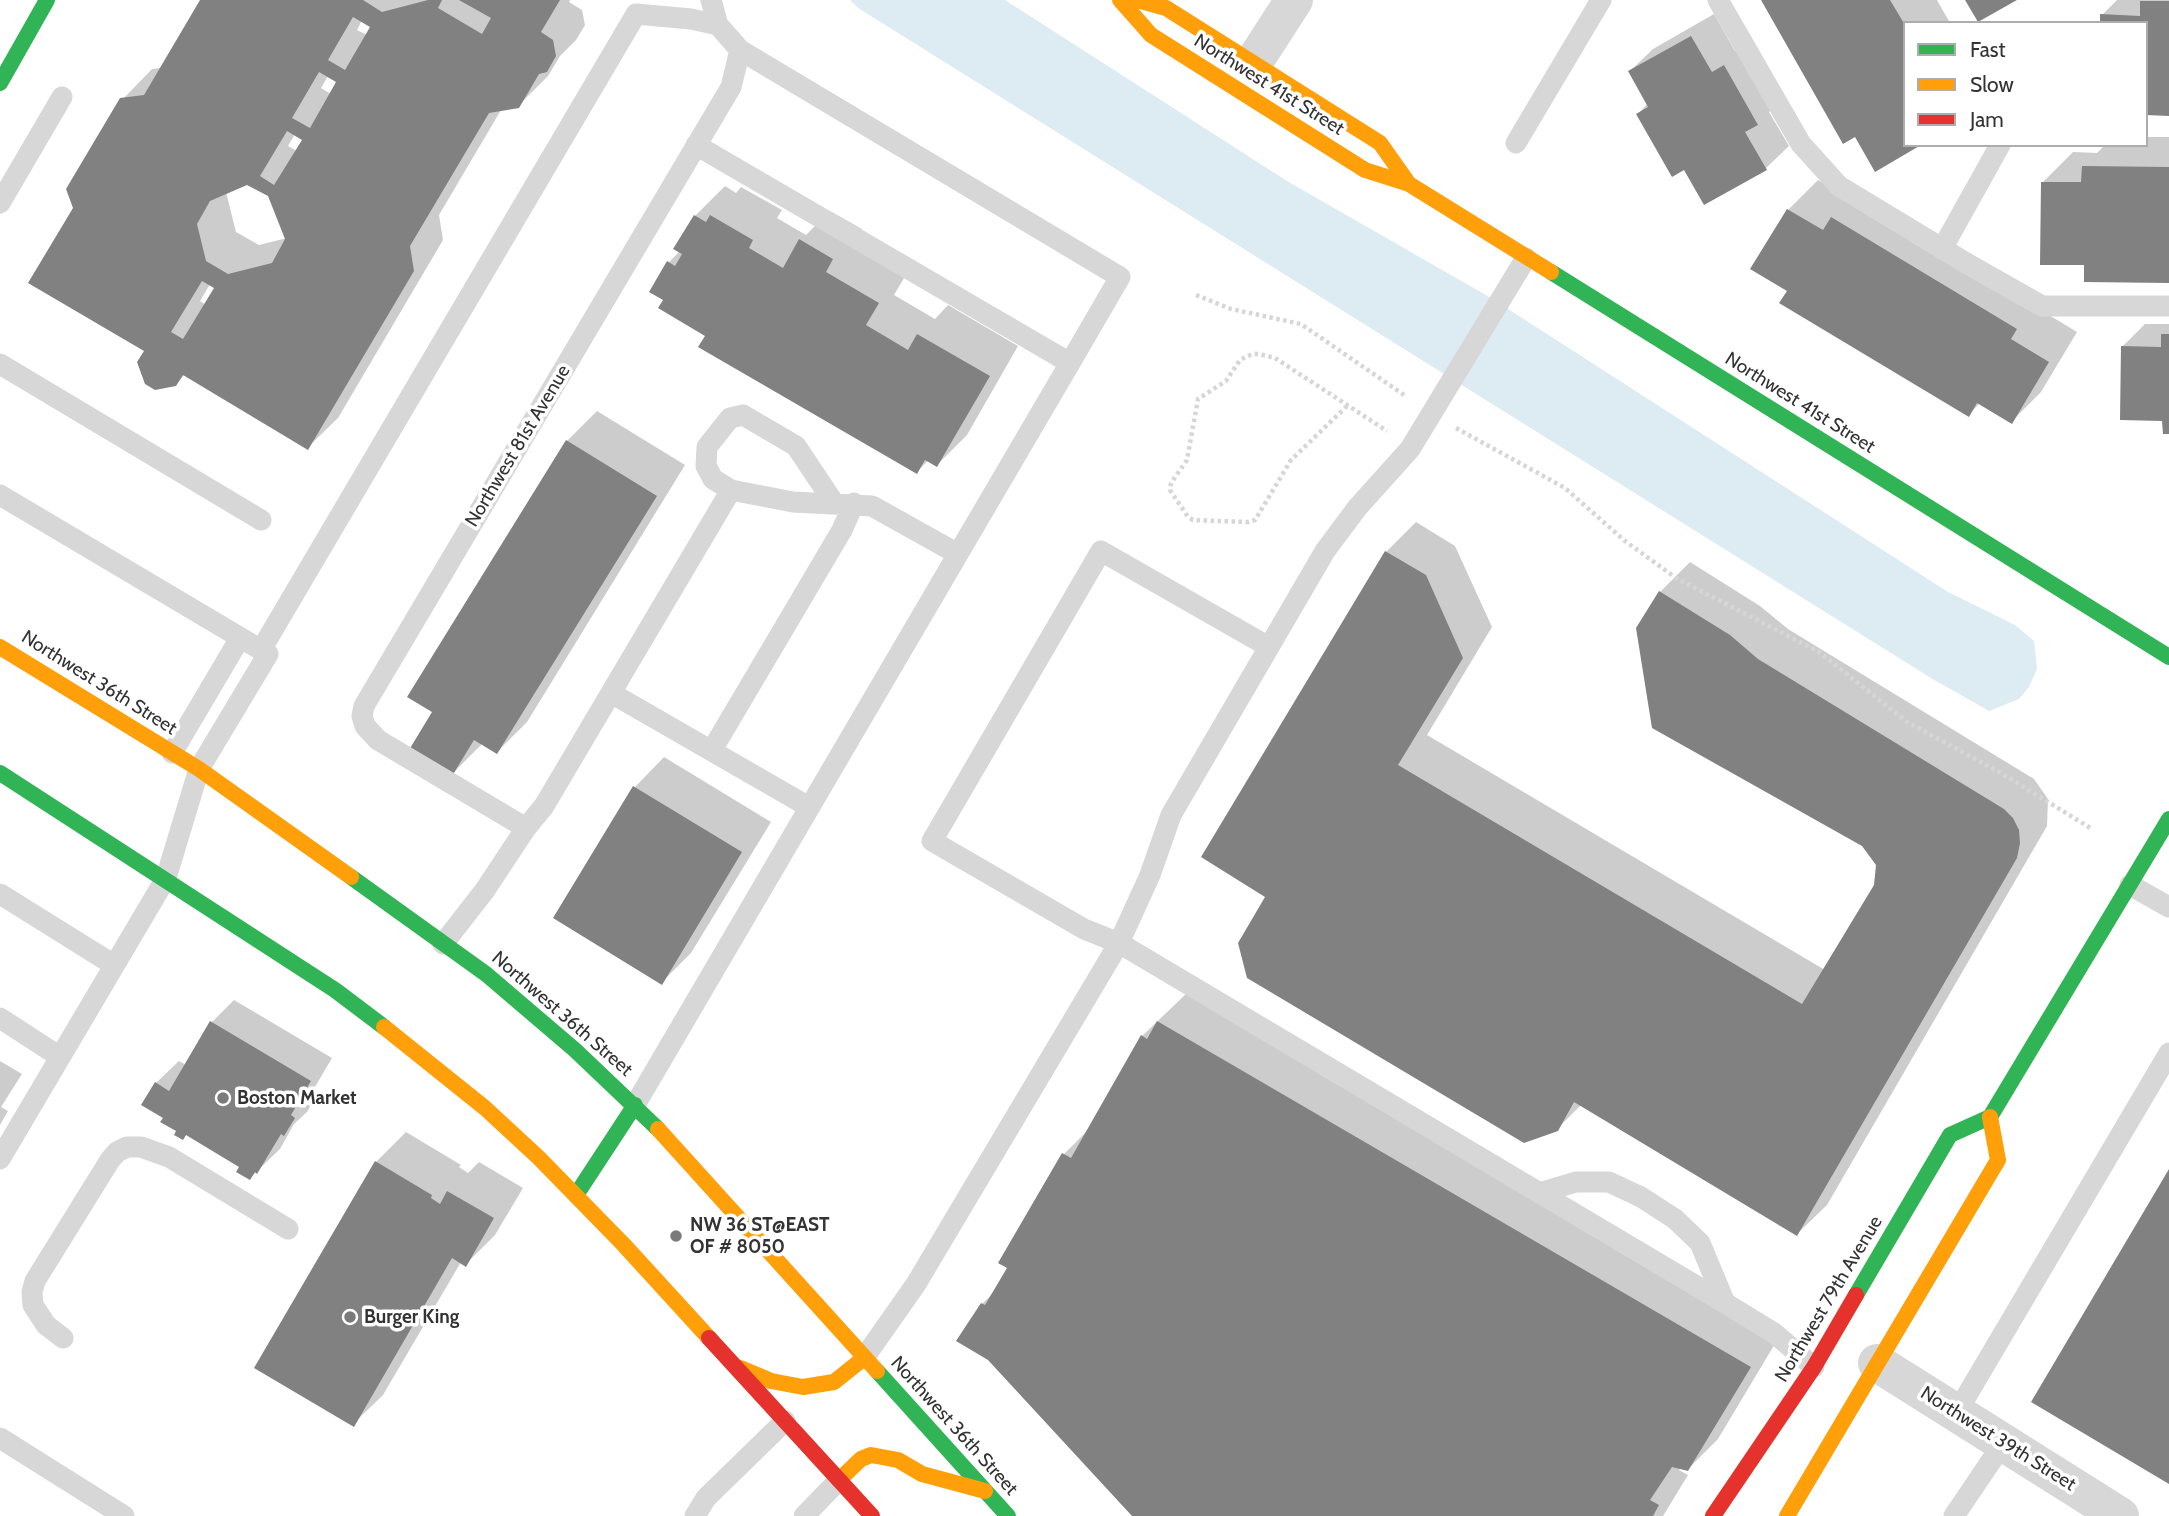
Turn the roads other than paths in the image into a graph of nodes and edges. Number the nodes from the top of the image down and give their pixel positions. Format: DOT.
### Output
graph roads {
  1 [pos="47,0"];
  2 [pos="711,0"];
  3 [pos="1120,0"];
  4 [pos="1137,0"];
  5 [pos="1294,0"];
  6 [pos="1601,0"];
  7 [pos="1718,0"];
  8 [pos="718,25"];
  9 [pos="740,50"];
  10 [pos="1254,62"];
  11 [pos="0,83"];
  12 [pos="62,97"];
  13 [pos="1516,142"];
  14 [pos="696,145"];
  15 [pos="1999,147"];
  16 [pos="1409,184"];
  17 [pos="0,203"];
  18 [pos="1942,249"];
  19 [pos="1525,257"];
  20 [pos="2169,306"];
  21 [pos="1070,363"];
  22 [pos="0,364"];
  23 [pos="731,490"];
  24 [pos="0,495"];
  25 [pos="844,503"];
  26 [pos="261,520"];
  27 [pos="958,554"];
  28 [pos="240,638"];
  29 [pos="0,647"];
  30 [pos="1269,647"];
  31 [pos="264,652"];
  32 [pos="2169,657"];
  33 [pos="611,693"];
  34 [pos="712,750"];
  35 [pos="172,753"];
  36 [pos="199,769"];
  37 [pos="0,773"];
  38 [pos="809,807"];
  39 [pos="2169,819"];
  40 [pos="526,828"];
  41 [pos="166,878"];
  42 [pos="2130,885"];
  43 [pos="0,894"];
  44 [pos="2169,907"];
  45 [pos="1119,943"];
  46 [pos="443,944"];
  47 [pos="114,965"];
  48 [pos="0,1018"];
  49 [pos="2169,1054"];
  50 [pos="60,1057"];
  51 [pos="635,1105"];
  52 [pos="1990,1116"];
  53 [pos="0,1159"];
  54 [pos="1539,1193"];
  55 [pos="576,1195"];
  56 [pos="1900,1221"];
  57 [pos="288,1229"];
  58 [pos="1898,1256"];
  59 [pos="1725,1303"];
  60 [pos="1880,1324"];
  61 [pos="63,1338"];
  62 [pos="864,1358"];
  63 [pos="1877,1363"];
  64 [pos="735,1366"];
  65 [pos="1814,1367"];
  66 [pos="1813,1391"];
  67 [pos="1956,1412"];
  68 [pos="785,1421"];
  69 [pos="0,1438"];
  70 [pos="2004,1442"];
  71 [pos="1807,1448"];
  72 [pos="1811,1475"];
  73 [pos="839,1480"];
  74 [pos="985,1491"];
  75 [pos="124,1516"];
  76 [pos="695,1516"];
  77 [pos="804,1516"];
  78 [pos="872,1516"];
  79 [pos="1008,1516"];
  80 [pos="1713,1516"];
  81 [pos="1787,1516"];
  82 [pos="1954,1516"];
  83 [pos="2120,1516"];
  1 -- 11 [label="main road"];
  2 -- 8 [label="lane"];
  3 -- 16 [label="main road, Northwest 41st Street"];
  4 -- 10 [label="main road, Northwest 41st Street"];
  5 -- 10 [label="street"];
  6 -- 13 [label="lane"];
  7 -- 18 [label="lane"];
  8 -- 9 [label="lane"];
  8 -- 31 [label="lane"];
  9 -- 14 [label="lane, Northwest 81st Avenue"];
  9 -- 21 [label="lane"];
  10 -- 16 [label="main road, Northwest 41st Street"];
  12 -- 17 [label="lane"];
  14 -- 21 [label="lane"];
  14 -- 40 [label="lane, Northwest 81st Avenue"];
  15 -- 18 [label="lane"];
  16 -- 19 [label="main road, Northwest 41st Street"];
  18 -- 20 [label="lane"];
  19 -- 30 [label="lane"];
  19 -- 32 [label="main road, Northwest 41st Street"];
  21 -- 27 [label="lane"];
  22 -- 26 [label="lane"];
  23 -- 25 [label="lane"];
  23 -- 25 [label="lane"];
  23 -- 33 [label="lane"];
  24 -- 28 [label="lane"];
  25 -- 27 [label="lane"];
  25 -- 34 [label="lane"];
  27 -- 38 [label="lane"];
  28 -- 31 [label="lane"];
  28 -- 35 [label="lane"];
  29 -- 35 [label="main road, Northwest 36th Street"];
  30 -- 45 [label="lane"];
  30 -- 45 [label="lane"];
  31 -- 36 [label="lane"];
  33 -- 34 [label="lane"];
  33 -- 40 [label="lane"];
  34 -- 38 [label="lane"];
  35 -- 36 [label="main road, Northwest 36th Street"];
  36 -- 41 [label="lane"];
  36 -- 46 [label="main road, Northwest 36th Street"];
  37 -- 41 [label="main road"];
  38 -- 51 [label="lane"];
  39 -- 42 [label="main road"];
  40 -- 46 [label="lane"];
  41 -- 47 [label="lane"];
  41 -- 55 [label="main road"];
  42 -- 44 [label="lane"];
  42 -- 52 [label="main road"];
  43 -- 47 [label="lane"];
  45 -- 54 [label="lane"];
  45 -- 62 [label="lane"];
  46 -- 51 [label="main road, Northwest 36th Street"];
  47 -- 50 [label="lane"];
  48 -- 50 [label="lane"];
  49 -- 67 [label="lane"];
  50 -- 53 [label="lane"];
  51 -- 55 [label="main road"];
  51 -- 62 [label="main road, Northwest 36th Street"];
  52 -- 56 [label="main road, Northwest 79th Avenue"];
  52 -- 63 [label="main road"];
  54 -- 59 [label="lane"];
  54 -- 59 [label="lane"];
  55 -- 64 [label="main road"];
  56 -- 58 [label="main road"];
  56 -- 65 [label="main road, Northwest 79th Avenue"];
  57 -- 61 [label="lane"];
  59 -- 65 [label="lane"];
  60 -- 63 [label="main road"];
  62 -- 64 [label="main road"];
  62 -- 74 [label="main road, Northwest 36th Street"];
  63 -- 67 [label="street, Northwest 39th Street"];
  63 -- 72 [label="main road"];
  64 -- 68 [label="main road"];
  65 -- 66 [label="main road"];
  65 -- 80 [label="main road, Northwest 79th Avenue"];
  67 -- 70 [label="street, Northwest 39th Street"];
  68 -- 73 [label="main road"];
  68 -- 76 [label="lane"];
  69 -- 75 [label="lane"];
  70 -- 82 [label="lane"];
  70 -- 83 [label="street, Northwest 39th Street"];
  71 -- 72 [label="main road"];
  72 -- 81 [label="main road"];
  73 -- 74 [label="main road"];
  73 -- 77 [label="lane"];
  73 -- 78 [label="main road"];
  74 -- 79 [label="main road, Northwest 36th Street"];
}
